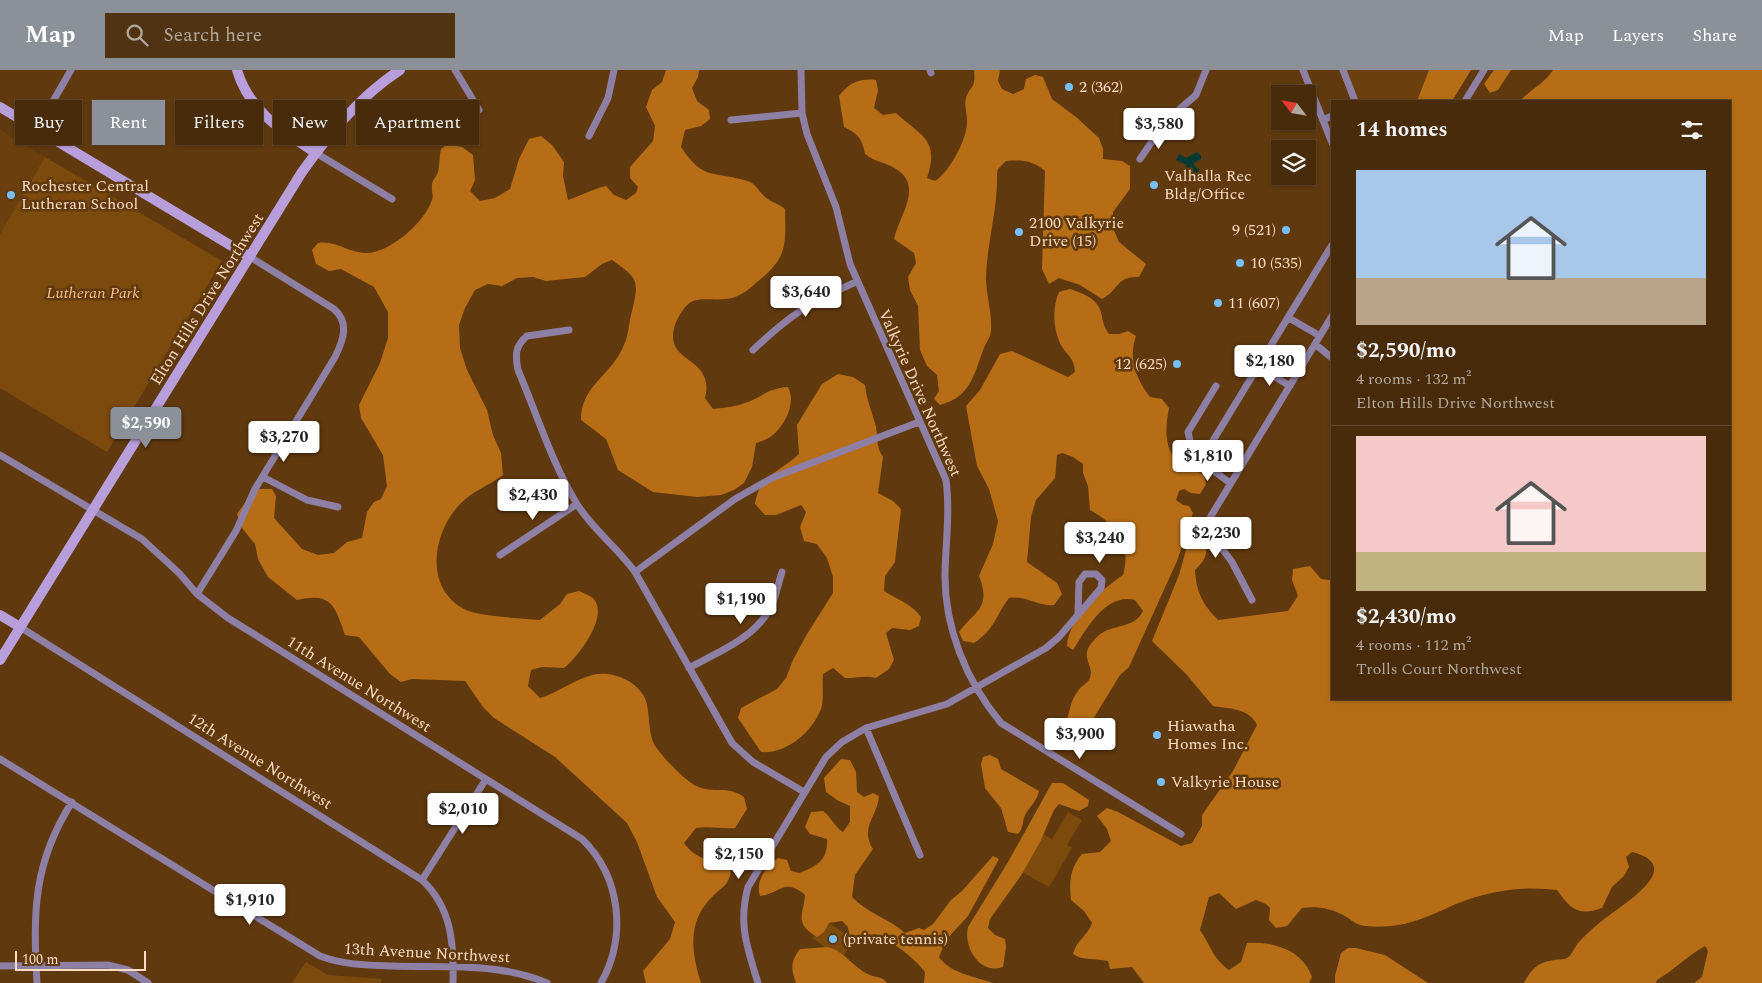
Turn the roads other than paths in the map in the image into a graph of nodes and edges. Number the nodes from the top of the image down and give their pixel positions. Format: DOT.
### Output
graph roads {
  1 [pos="72,70"];
  2 [pos="237,70"];
  3 [pos="455,70"];
  4 [pos="614,70"];
  5 [pos="801,70"];
  6 [pos="1206,70"];
  7 [pos="1344,70"];
  8 [pos="1484,70"];
  9 [pos="397,71"];
  10 [pos="1305,71"];
  11 [pos="55,100"];
  12 [pos="473,100"];
  13 [pos="1355,100"];
  14 [pos="1466,100"];
  15 [pos="0,107"];
  16 [pos="802,113"];
  17 [pos="15,116"];
  18 [pos="1331,116"];
  19 [pos="731,120"];
  20 [pos="1323,120"];
  21 [pos="589,136"];
  22 [pos="1331,140"];
  23 [pos="64,145"];
  24 [pos="316,153"];
  25 [pos="1140,159"];
  26 [pos="392,199"];
  27 [pos="1331,247"];
  28 [pos="250,257"];
  29 [pos="856,282"];
  30 [pos="1288,318"];
  31 [pos="1331,318"];
  32 [pos="568,330"];
  33 [pos="1320,336"];
  34 [pos="1315,344"];
  35 [pos="754,350"];
  36 [pos="1331,357"];
  37 [pos="1257,370"];
  38 [pos="1216,386"];
  39 [pos="1290,386"];
  40 [pos="919,422"];
  41 [pos="0,455"];
  42 [pos="1200,462"];
  43 [pos="263,476"];
  44 [pos="1230,483"];
  45 [pos="577,504"];
  46 [pos="338,507"];
  47 [pos="94,510"];
  48 [pos="500,556"];
  49 [pos="635,572"];
  50 [pos="782,572"];
  51 [pos="197,594"];
  52 [pos="1252,600"];
  53 [pos="1078,613"];
  54 [pos="0,615"];
  55 [pos="20,628"];
  56 [pos="0,660"];
  57 [pos="689,668"];
  58 [pos="978,687"];
  59 [pos="866,728"];
  60 [pos="0,759"];
  61 [pos="486,779"];
  62 [pos="804,792"];
  63 [pos="72,802"];
  64 [pos="1181,834"];
  65 [pos="920,855"];
  66 [pos="422,880"];
  67 [pos="0,966"];
  68 [pos="36,966"];
  69 [pos="454,968"];
  70 [pos="37,983"];
  71 [pos="148,983"];
  72 [pos="453,983"];
  73 [pos="547,983"];
  74 [pos="601,983"];
  75 [pos="758,983"];
  1 -- 11 [label="street"];
  2 -- 24 [label="main road"];
  3 -- 12 [label="street"];
  4 -- 21 [label="street"];
  5 -- 16 [label="street, Valkyrie Drive Northwest"];
  6 -- 25 [label="street"];
  7 -- 13 [label="street"];
  8 -- 14 [label="street"];
  9 -- 24 [label="main road, Elton Hills Drive Northwest"];
  10 -- 20 [label="street"];
  15 -- 17 [label="main road"];
  16 -- 19 [label="street"];
  16 -- 29 [label="street, Valkyrie Drive Northwest"];
  18 -- 20 [label="street"];
  20 -- 22 [label="street"];
  23 -- 28 [label="main road"];
  24 -- 26 [label="street"];
  24 -- 28 [label="main road, Elton Hills Drive Northwest"];
  27 -- 30 [label="street"];
  28 -- 43 [label="street"];
  28 -- 47 [label="main road, Elton Hills Drive Northwest"];
  29 -- 35 [label="street"];
  29 -- 40 [label="street, Valkyrie Drive Northwest"];
  30 -- 33 [label="street"];
  30 -- 37 [label="street"];
  31 -- 33 [label="street"];
  32 -- 45 [label="street"];
  33 -- 34 [label="street"];
  34 -- 36 [label="street"];
  34 -- 39 [label="street"];
  37 -- 39 [label="street"];
  37 -- 42 [label="street"];
  38 -- 42 [label="street"];
  39 -- 44 [label="street"];
  40 -- 49 [label="street"];
  40 -- 58 [label="street, Valkyrie Drive Northwest"];
  41 -- 47 [label="street, 11th Avenue Northwest"];
  42 -- 44 [label="street"];
  43 -- 46 [label="street"];
  43 -- 51 [label="street"];
  44 -- 52 [label="street"];
  45 -- 48 [label="street"];
  45 -- 49 [label="street"];
  47 -- 51 [label="street, 11th Avenue Northwest"];
  47 -- 55 [label="main road, Elton Hills Drive Northwest"];
  49 -- 57 [label="street"];
  50 -- 57 [label="street"];
  51 -- 61 [label="street, 11th Avenue Northwest"];
  53 -- 53 [label="street"];
  53 -- 58 [label="street"];
  54 -- 55 [label="main road, 12th Avenue Northwest"];
  55 -- 56 [label="main road, Elton Hills Drive Northwest"];
  55 -- 66 [label="street, 12th Avenue Northwest"];
  57 -- 62 [label="street"];
  58 -- 59 [label="street"];
  58 -- 64 [label="street, Valkyrie Drive Northwest"];
  59 -- 62 [label="street"];
  59 -- 65 [label="street"];
  60 -- 63 [label="street, 13th Avenue Northwest"];
  61 -- 66 [label="street"];
  61 -- 74 [label="street, 11th Avenue Northwest"];
  62 -- 75 [label="street"];
  63 -- 68 [label="street"];
  63 -- 69 [label="street, 13th Avenue Northwest"];
  66 -- 69 [label="street, 12th Avenue Northwest"];
  67 -- 68 [label="street"];
  68 -- 70 [label="street"];
  68 -- 71 [label="street"];
  69 -- 72 [label="street, 12th Avenue Northwest"];
  69 -- 73 [label="street, 13th Avenue Northwest"];
}
